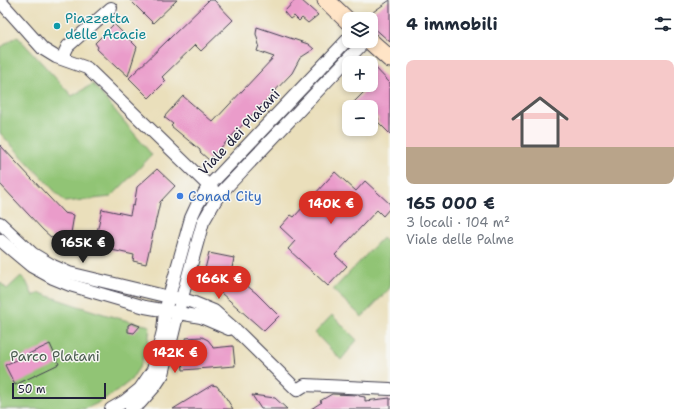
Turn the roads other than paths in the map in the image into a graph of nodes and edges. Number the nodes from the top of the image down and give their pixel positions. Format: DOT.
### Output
graph roads {
  1 [pos="326,0"];
  2 [pos="0,1"];
  3 [pos="111,8"];
  4 [pos="4,14"];
  5 [pos="342,15"];
  6 [pos="342,45"];
  7 [pos="357,48"];
  8 [pos="378,48"];
  9 [pos="65,59"];
  10 [pos="390,59"];
  11 [pos="208,187"];
  12 [pos="218,196"];
  13 [pos="0,223"];
  14 [pos="0,240"];
  15 [pos="169,297"];
  16 [pos="182,299"];
  17 [pos="165,311"];
  18 [pos="178,312"];
  19 [pos="238,332"];
  20 [pos="390,389"];
  21 [pos="111,409"];
  22 [pos="131,409"];
  1 -- 5 [label="street"];
  2 -- 4 [label="street"];
  3 -- 9 [label="street"];
  4 -- 9 [label="street"];
  6 -- 11 [label="street, Viale dei Platani"];
  7 -- 12 [label="street, Viale dei Platani"];
  8 -- 10 [label="street"];
  9 -- 11 [label="street"];
  11 -- 12 [label="street"];
  11 -- 15 [label="street, Viale dei Platani"];
  12 -- 16 [label="street, Viale dei Platani"];
  13 -- 15 [label="street"];
  14 -- 17 [label="street"];
  15 -- 16 [label="street"];
  15 -- 17 [label="street, Viale dei Platani"];
  16 -- 18 [label="street, Viale dei Platani"];
  16 -- 19 [label="street"];
  17 -- 18 [label="street"];
  17 -- 21 [label="street, Viale dei Platani"];
  18 -- 19 [label="street"];
  18 -- 22 [label="street, Viale dei Platani"];
  19 -- 20 [label="street"];
}
